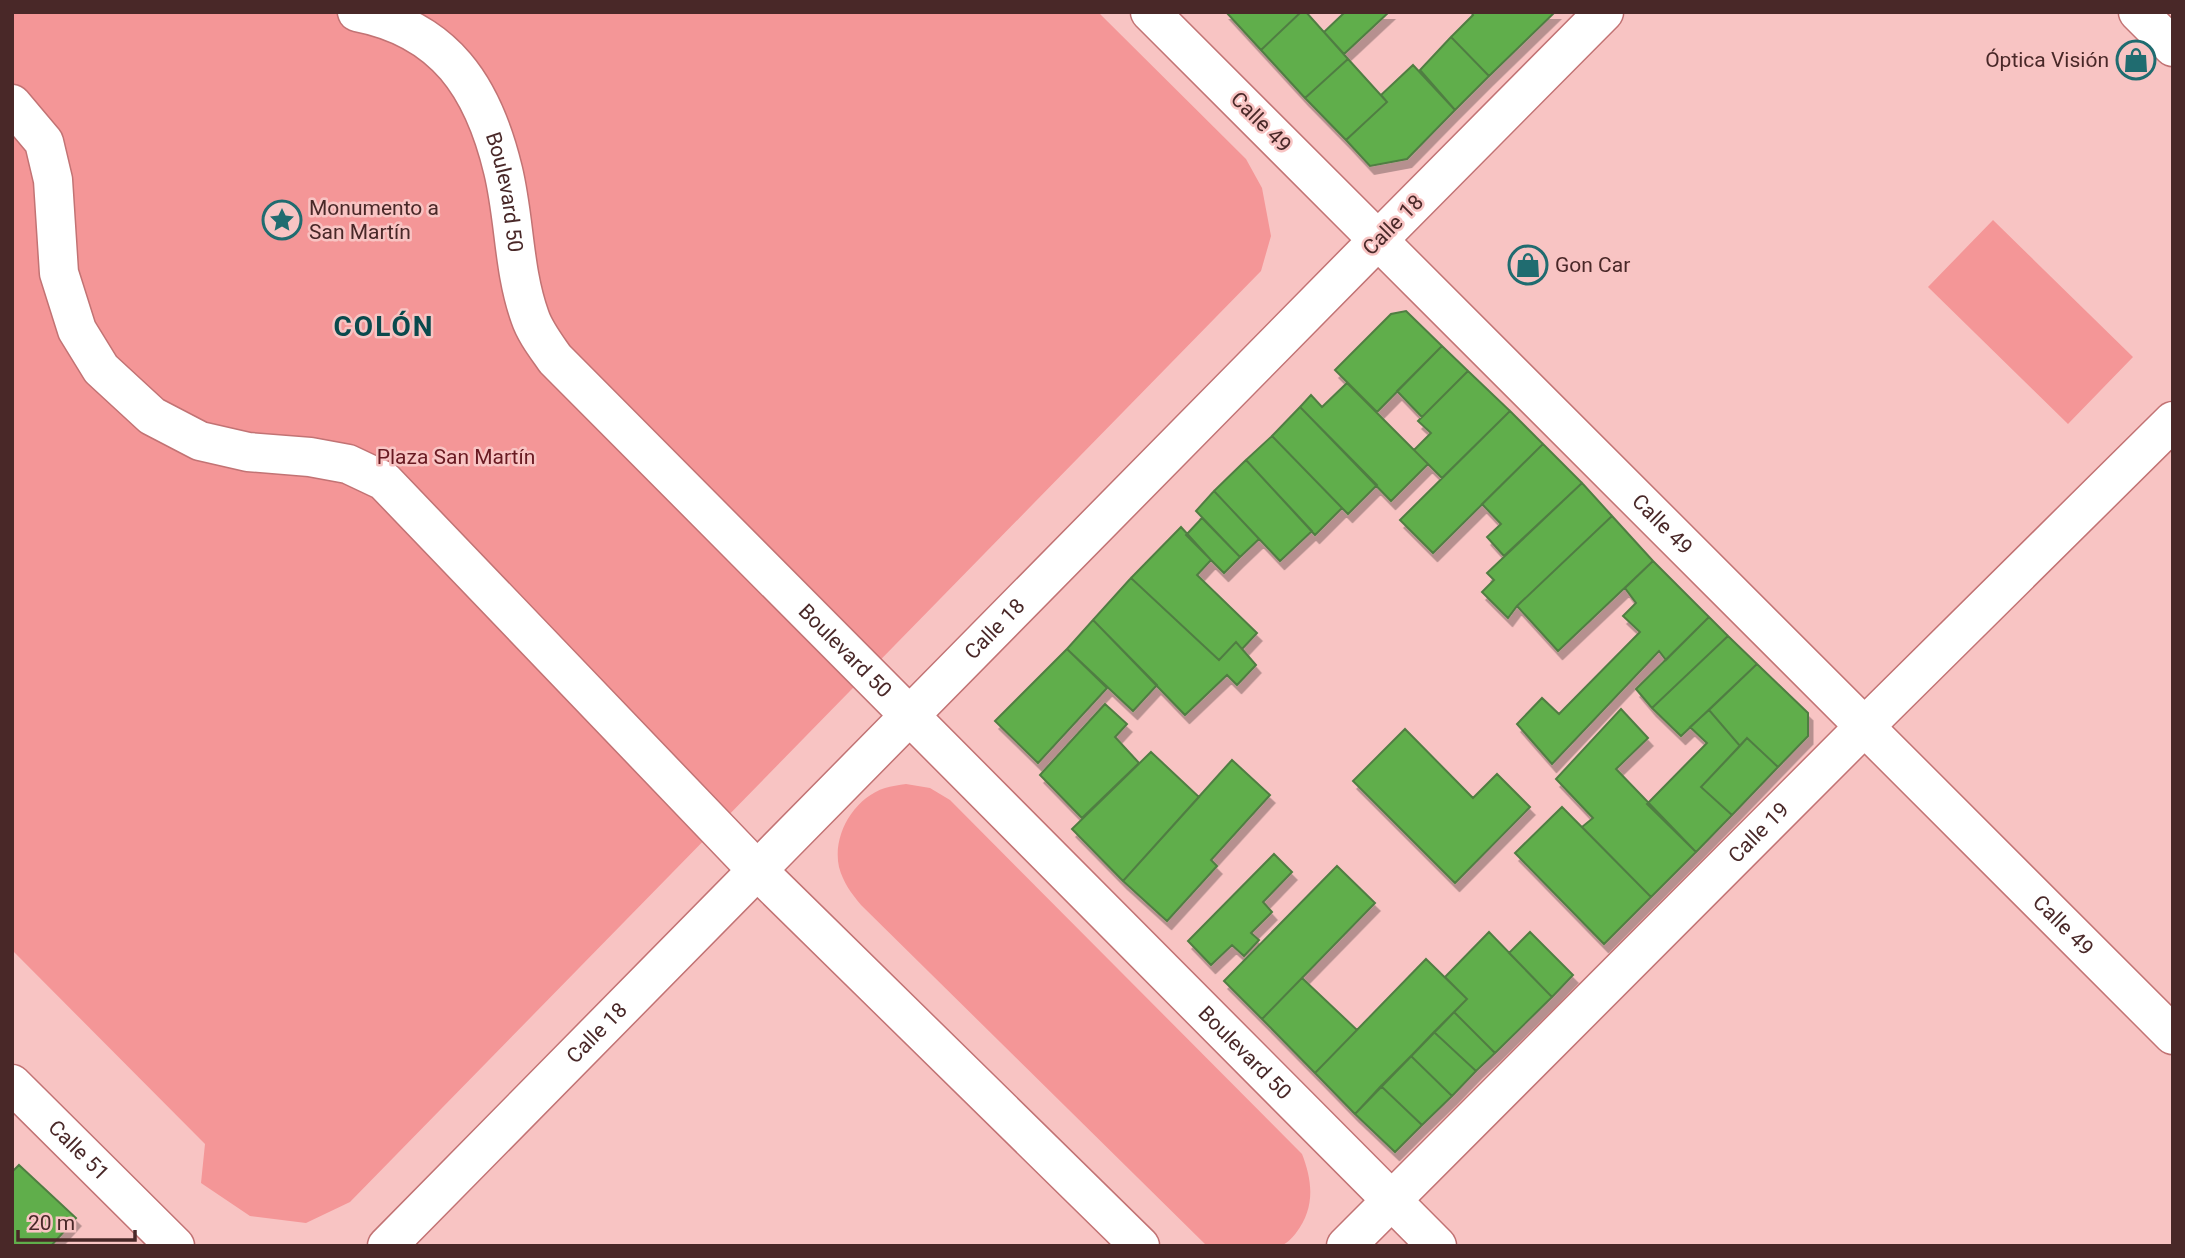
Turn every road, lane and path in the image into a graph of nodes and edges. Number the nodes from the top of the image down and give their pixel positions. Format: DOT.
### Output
graph roads {
  1 [pos="357,12"];
  2 [pos="1150,12"];
  3 [pos="1604,12"];
  4 [pos="2138,12"];
  5 [pos="2173,47"];
  6 [pos="12,104"];
  7 [pos="1378,240"];
  8 [pos="2173,421"];
  9 [pos="908,716"];
  10 [pos="1865,726"];
  11 [pos="757,870"];
  12 [pos="2173,1035"];
  13 [pos="12,1084"];
  14 [pos="1392,1201"];
  15 [pos="175,1246"];
  16 [pos="387,1246"];
  17 [pos="1140,1246"];
  18 [pos="1346,1246"];
  19 [pos="1437,1246"];
  1 -- 9 [label="main road, Boulevard 50"];
  2 -- 7 [label="main road, Calle 49"];
  3 -- 7 [label="main road, Calle 18"];
  4 -- 5 [label="main road"];
  6 -- 11 [label="main road"];
  7 -- 9 [label="main road, Calle 18"];
  7 -- 10 [label="main road, Calle 49"];
  8 -- 10 [label="main road, Calle 19"];
  9 -- 11 [label="main road, Calle 18"];
  9 -- 14 [label="main road, Boulevard 50"];
  10 -- 12 [label="main road, Calle 49"];
  10 -- 14 [label="main road, Calle 19"];
  11 -- 16 [label="main road, Calle 18"];
  11 -- 17 [label="main road"];
  13 -- 15 [label="main road, Calle 51"];
  14 -- 18 [label="main road, Calle 19"];
  14 -- 19 [label="main road, Boulevard 50"];
}
